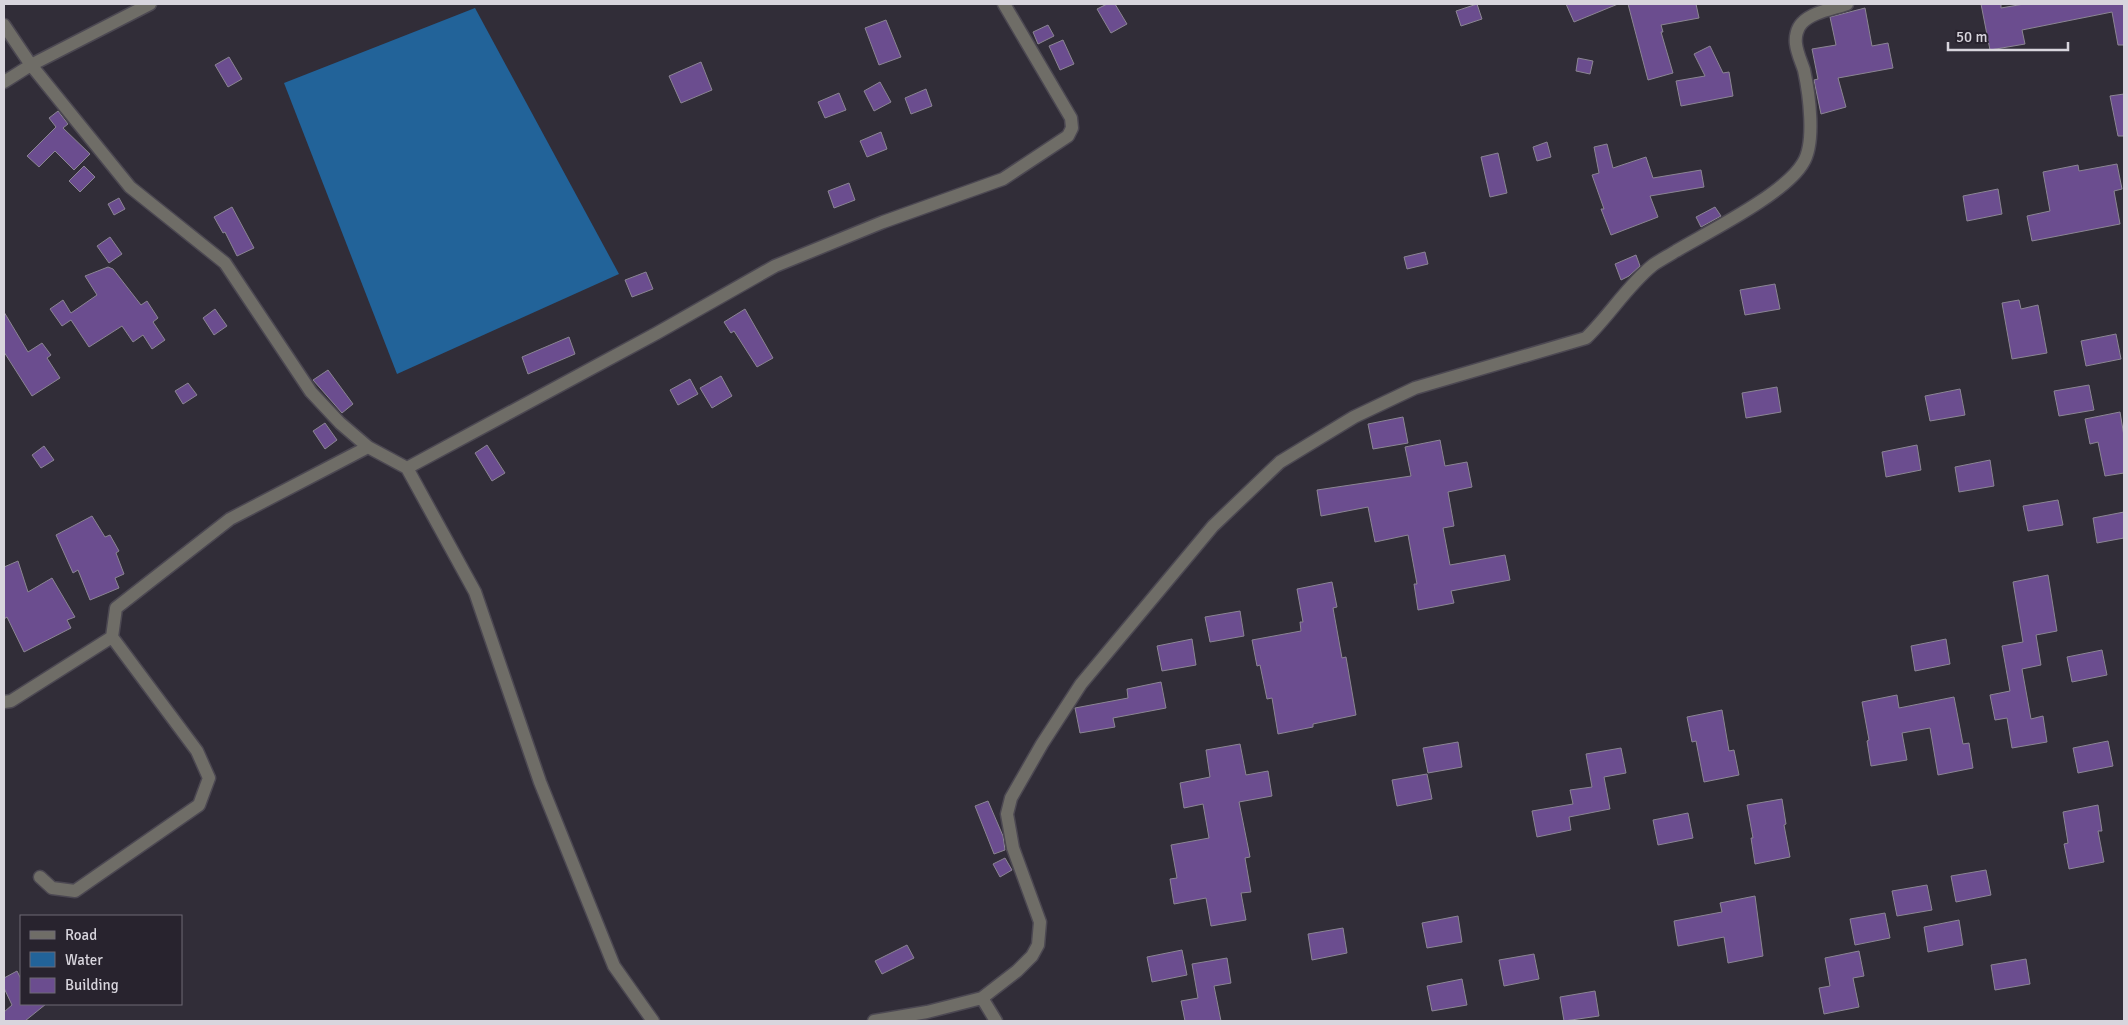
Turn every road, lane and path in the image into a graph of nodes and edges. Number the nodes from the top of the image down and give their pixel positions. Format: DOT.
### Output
graph roads {
  1 [pos="150,4"];
  2 [pos="1004,4"];
  3 [pos="1847,4"];
  4 [pos="4,25"];
  5 [pos="31,65"];
  6 [pos="4,82"];
  7 [pos="368,447"];
  8 [pos="407,468"];
  9 [pos="112,637"];
  10 [pos="4,702"];
  11 [pos="40,877"];
  12 [pos="982,998"];
  13 [pos="653,1021"];
  14 [pos="874,1021"];
  15 [pos="996,1021"];
  1 -- 5 [label="street"];
  2 -- 8 [label="street"];
  3 -- 12 [label="street"];
  4 -- 5 [label="street"];
  5 -- 6 [label="street"];
  5 -- 7 [label="street"];
  7 -- 8 [label="street"];
  7 -- 9 [label="street"];
  8 -- 13 [label="street"];
  9 -- 10 [label="street"];
  9 -- 11 [label="street"];
  12 -- 14 [label="street"];
  12 -- 15 [label="street"];
}
